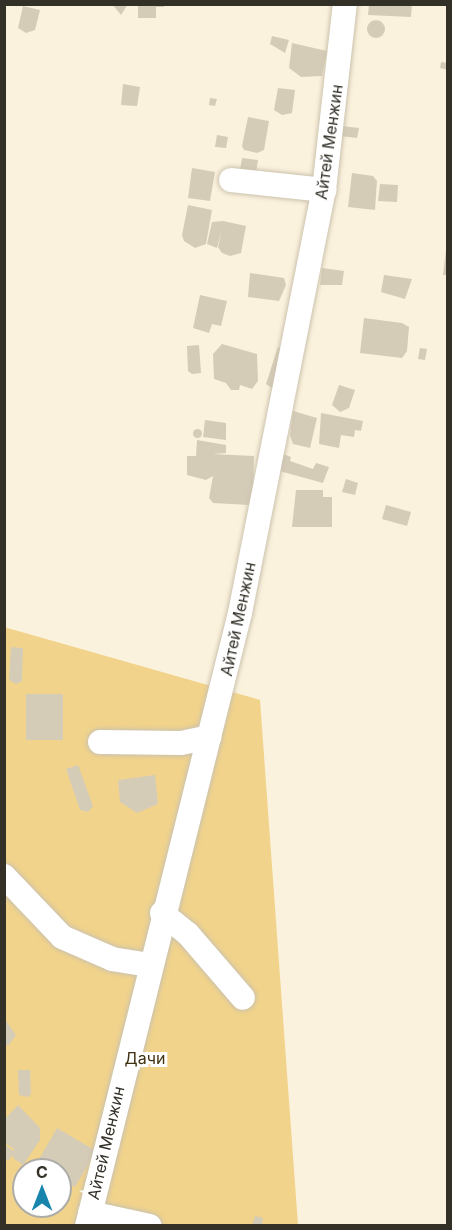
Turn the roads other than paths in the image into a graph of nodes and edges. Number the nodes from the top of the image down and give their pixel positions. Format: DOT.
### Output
graph roads {
  1 [pos="345,4"];
  2 [pos="231,180"];
  3 [pos="324,190"];
  4 [pos="209,736"];
  5 [pos="100,742"];
  6 [pos="4,876"];
  7 [pos="162,913"];
  8 [pos="149,965"];
  9 [pos="243,998"];
  10 [pos="88,1219"];
  11 [pos="150,1226"];
  1 -- 3 [label="street, Айтей Менжин"];
  2 -- 3 [label="street"];
  3 -- 4 [label="street, Айтей Менжин"];
  4 -- 5 [label="street"];
  4 -- 7 [label="street, Айтей Менжин"];
  6 -- 8 [label="street"];
  7 -- 8 [label="street, Айтей Менжин"];
  7 -- 9 [label="street"];
  8 -- 10 [label="street, Айтей Менжин"];
  10 -- 11 [label="street"];
}
